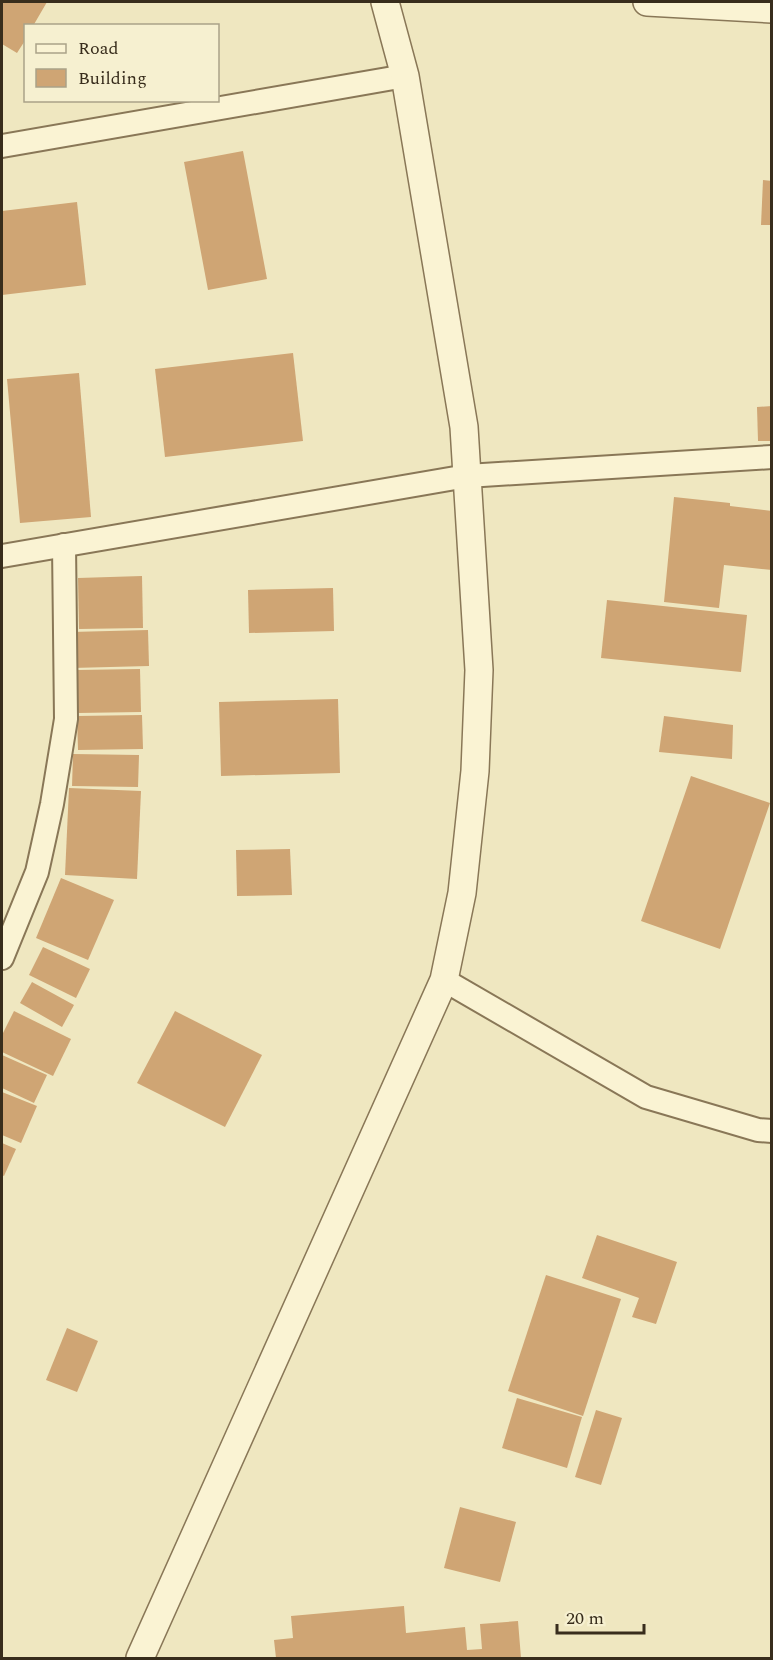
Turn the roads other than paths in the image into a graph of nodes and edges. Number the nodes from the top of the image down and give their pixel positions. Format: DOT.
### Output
graph roads {
  1 [pos="385,2"];
  2 [pos="647,2"];
  3 [pos="771,9"];
  4 [pos="405,76"];
  5 [pos="2,146"];
  6 [pos="771,458"];
  7 [pos="466,476"];
  8 [pos="64,545"];
  9 [pos="2,556"];
  10 [pos="2,958"];
  11 [pos="444,980"];
  12 [pos="771,1131"];
  13 [pos="140,1659"];
  1 -- 4 [label="street"];
  2 -- 3 [label="street"];
  4 -- 5 [label="street"];
  4 -- 7 [label="street"];
  6 -- 7 [label="street"];
  7 -- 8 [label="street"];
  7 -- 11 [label="street"];
  8 -- 9 [label="street"];
  8 -- 10 [label="street"];
  11 -- 12 [label="street"];
  11 -- 13 [label="street"];
}
